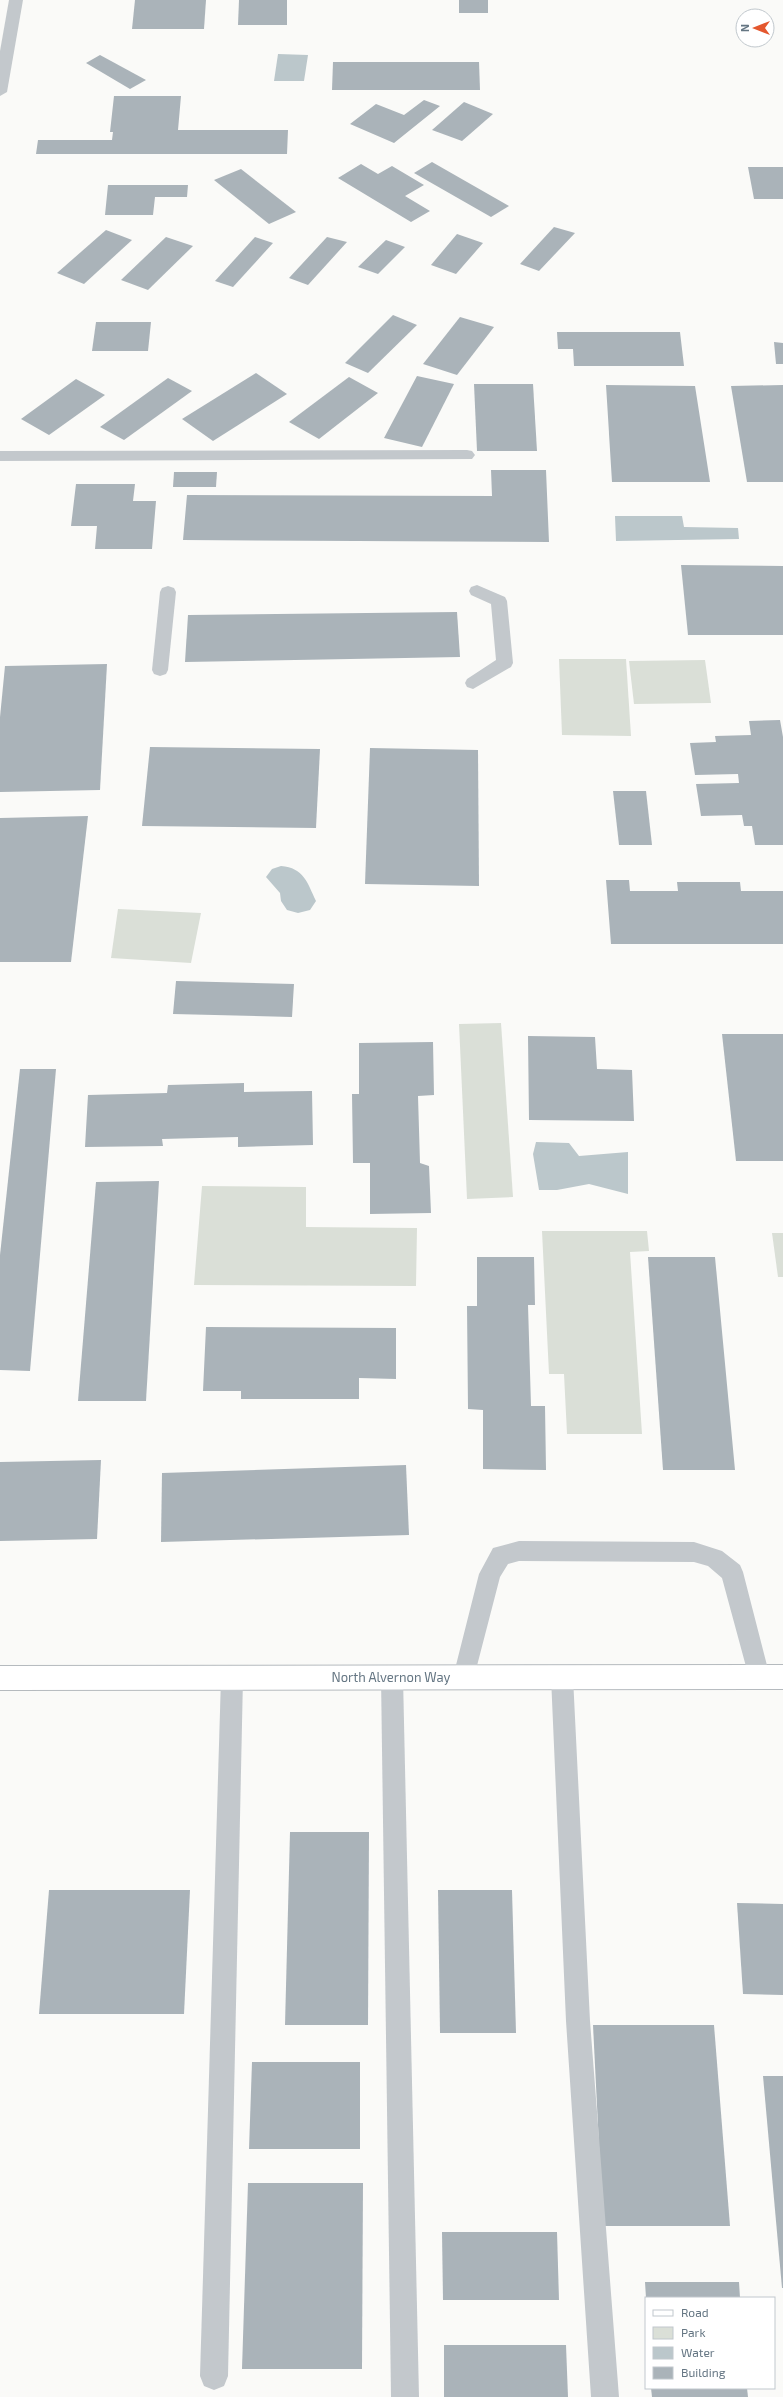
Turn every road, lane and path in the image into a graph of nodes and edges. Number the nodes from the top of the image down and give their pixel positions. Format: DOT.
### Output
graph roads {
  1 [pos="16,0"];
  2 [pos="0,92"];
  3 [pos="467,455"];
  4 [pos="0,456"];
  5 [pos="477,591"];
  6 [pos="168,592"];
  7 [pos="160,670"];
  8 [pos="473,683"];
  9 [pos="392,1677"];
  10 [pos="464,1677"];
  11 [pos="562,1677"];
  12 [pos="771,1677"];
  13 [pos="0,1678"];
  14 [pos="232,1678"];
  15 [pos="214,2376"];
  16 [pos="405,2397"];
  17 [pos="605,2397"];
  1 -- 2 [label="street"];
  3 -- 4 [label="lane"];
  5 -- 8 [label="lane"];
  6 -- 7 [label="lane"];
  9 -- 10 [label="main road, North Alvernon Way"];
  9 -- 14 [label="main road, North Alvernon Way"];
  9 -- 16 [label="lane"];
  10 -- 11 [label="main road, North Alvernon Way"];
  10 -- 12 [label="lane"];
  11 -- 12 [label="main road, North Alvernon Way"];
  11 -- 17 [label="lane"];
  13 -- 14 [label="main road, North Alvernon Way"];
  14 -- 15 [label="lane"];
}
